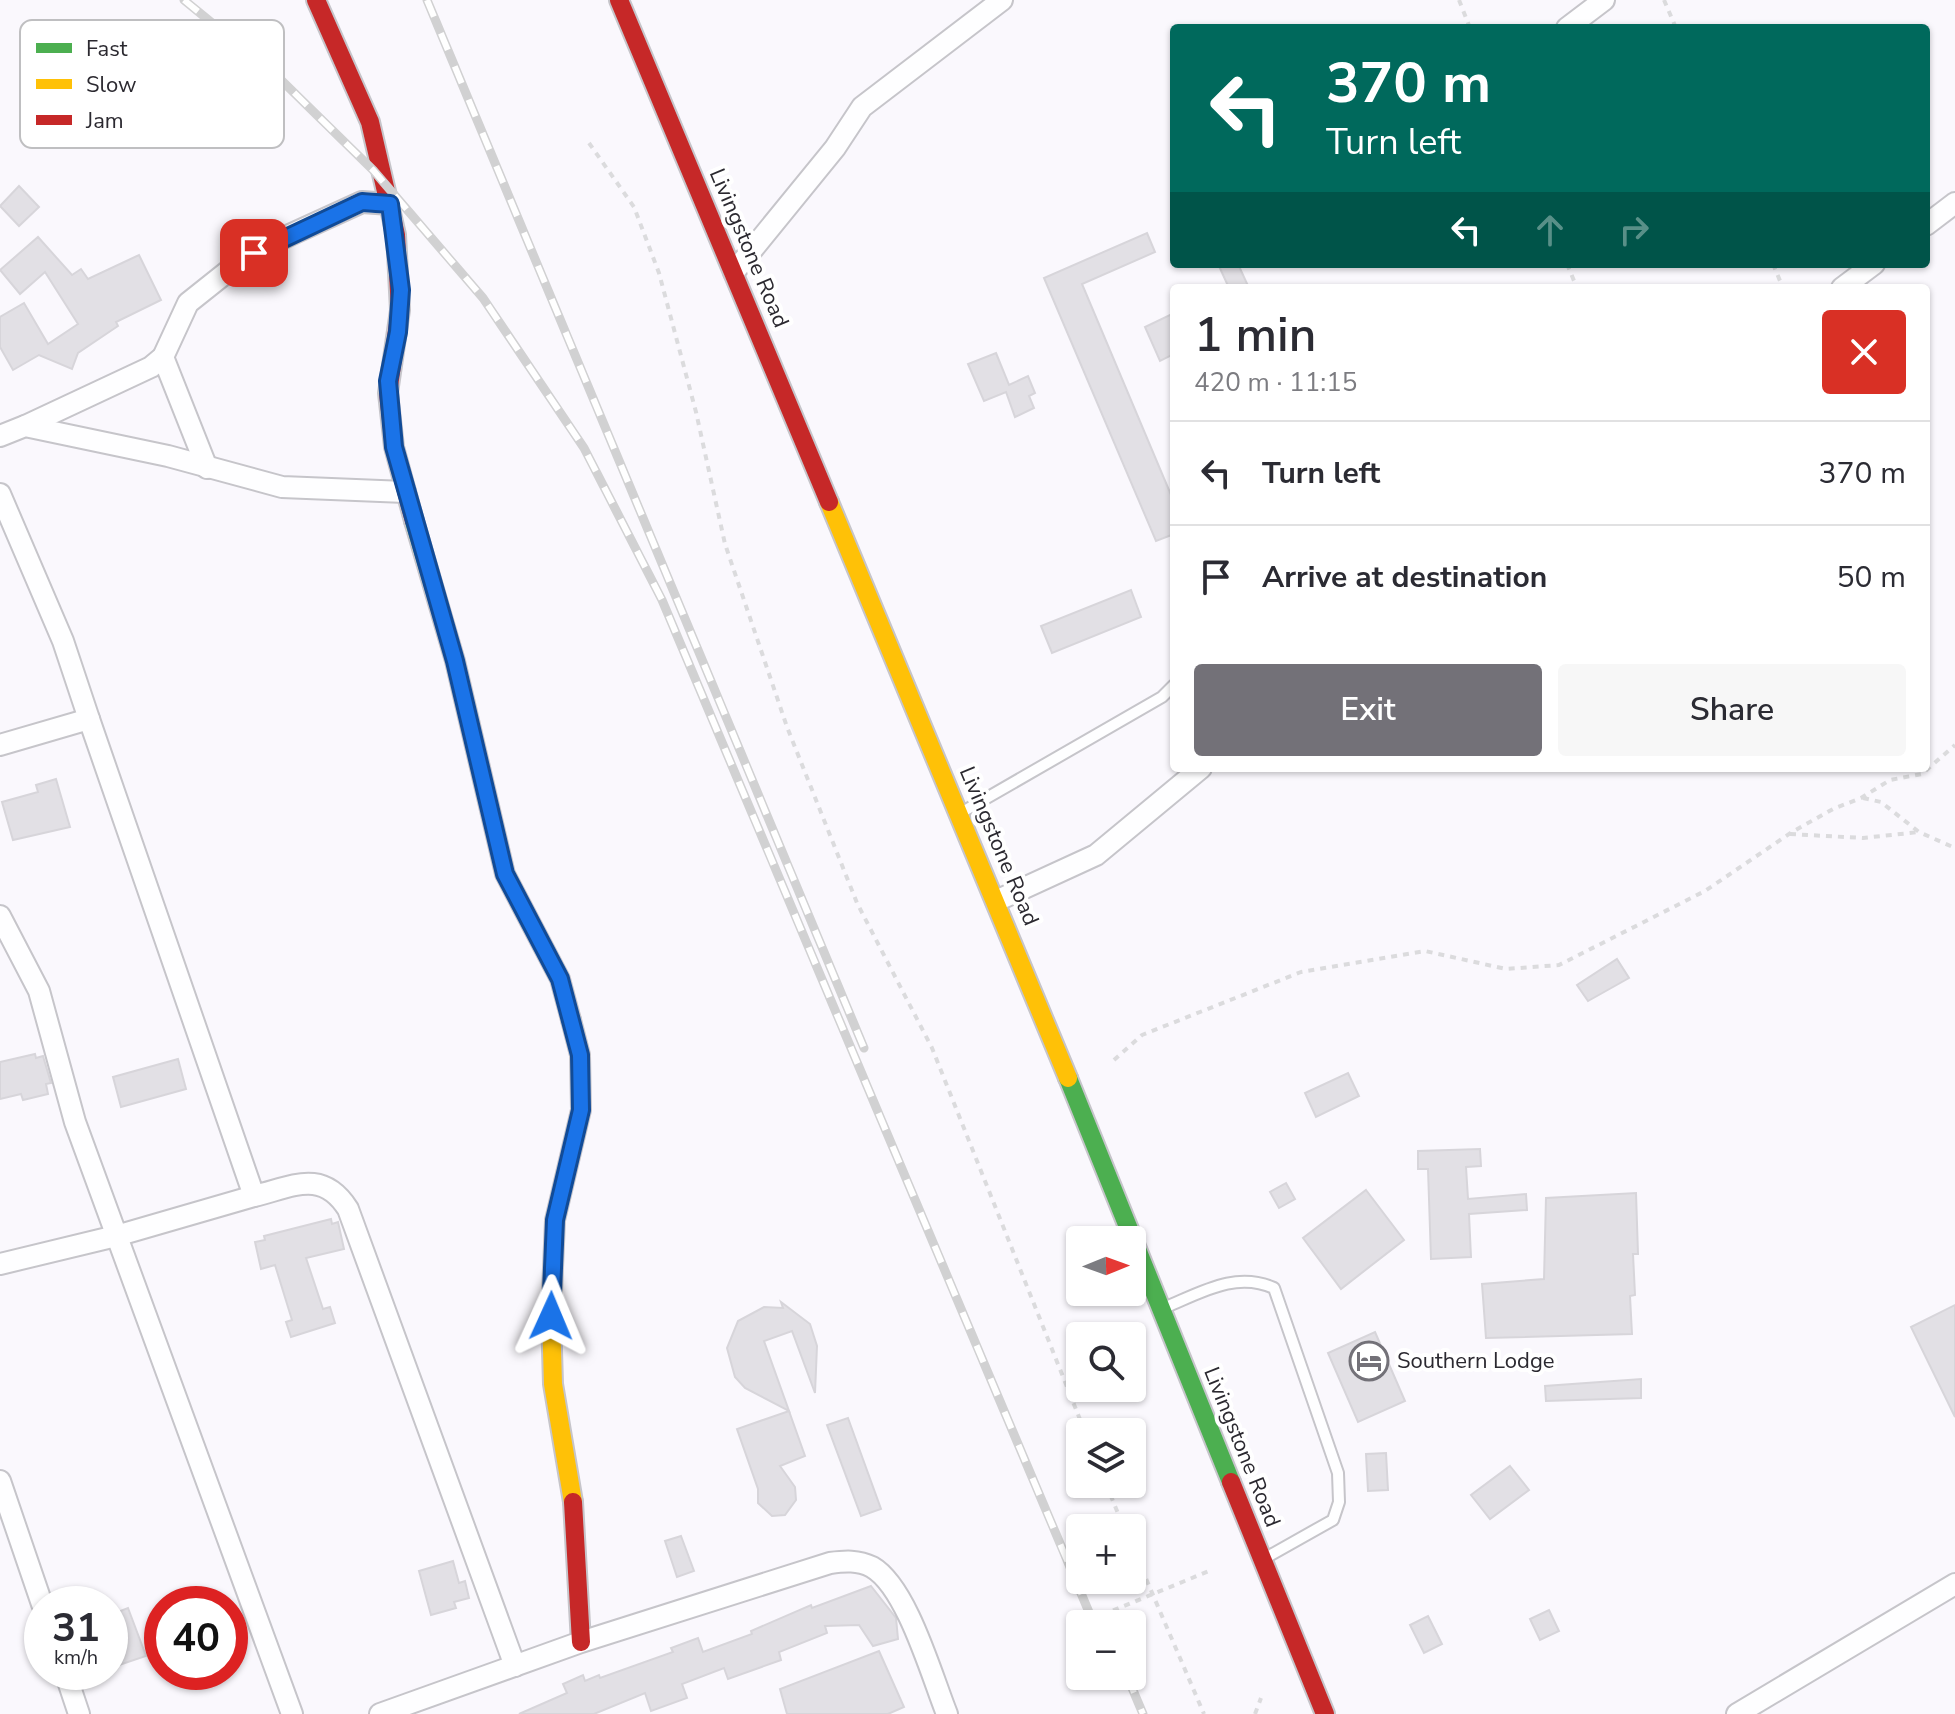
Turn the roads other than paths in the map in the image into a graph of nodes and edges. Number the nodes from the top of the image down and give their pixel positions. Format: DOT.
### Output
graph roads {
  1 [pos="316,0"];
  2 [pos="619,0"];
  3 [pos="1002,0"];
  4 [pos="1604,0"];
  5 [pos="1572,24"];
  6 [pos="1955,203"];
  7 [pos="390,204"];
  8 [pos="1930,222"];
  9 [pos="1869,268"];
  10 [pos="734,272"];
  11 [pos="1847,284"];
  12 [pos="163,357"];
  13 [pos="25,426"];
  14 [pos="0,436"];
  15 [pos="207,468"];
  16 [pos="405,492"];
  17 [pos="0,494"];
  18 [pos="1170,689"];
  19 [pos="89,719"];
  20 [pos="0,745"];
  21 [pos="1196,772"];
  22 [pos="959,814"];
  23 [pos="996,901"];
  24 [pos="0,916"];
  25 [pos="254,1196"];
  26 [pos="116,1236"];
  27 [pos="0,1264"];
  28 [pos="1161,1310"];
  29 [pos="0,1481"];
  30 [pos="1262,1560"];
  31 [pos="1955,1584"];
  32 [pos="36,1586"];
  33 [pos="581,1642"];
  34 [pos="515,1666"];
  35 [pos="71,1690"];
  36 [pos="79,1714"];
  37 [pos="292,1714"];
  38 [pos="380,1714"];
  39 [pos="947,1714"];
  40 [pos="1325,1714"];
  41 [pos="1737,1714"];
  1 -- 7 [label="main road"];
  2 -- 10 [label="main road, Livingstone Road"];
  3 -- 10 [label="street"];
  4 -- 5 [label="street"];
  6 -- 8 [label="street"];
  7 -- 12 [label="street"];
  7 -- 16 [label="main road"];
  9 -- 11 [label="street"];
  10 -- 22 [label="main road, Livingstone Road"];
  12 -- 13 [label="street"];
  12 -- 15 [label="street"];
  13 -- 14 [label="street"];
  13 -- 15 [label="street"];
  15 -- 16 [label="street"];
  16 -- 33 [label="main road"];
  17 -- 19 [label="street"];
  18 -- 22 [label="lane"];
  19 -- 20 [label="street"];
  19 -- 25 [label="street"];
  21 -- 23 [label="street"];
  22 -- 23 [label="main road, Livingstone Road"];
  23 -- 28 [label="main road, Livingstone Road"];
  24 -- 26 [label="street"];
  25 -- 26 [label="street"];
  25 -- 34 [label="street"];
  26 -- 27 [label="street"];
  26 -- 37 [label="street"];
  28 -- 30 [label="main road, Livingstone Road"];
  28 -- 30 [label="lane"];
  29 -- 32 [label="street"];
  30 -- 40 [label="main road, Livingstone Road"];
  31 -- 41 [label="street"];
  33 -- 34 [label="street"];
  33 -- 39 [label="street"];
  34 -- 38 [label="street"];
  35 -- 36 [label="street"];
}
